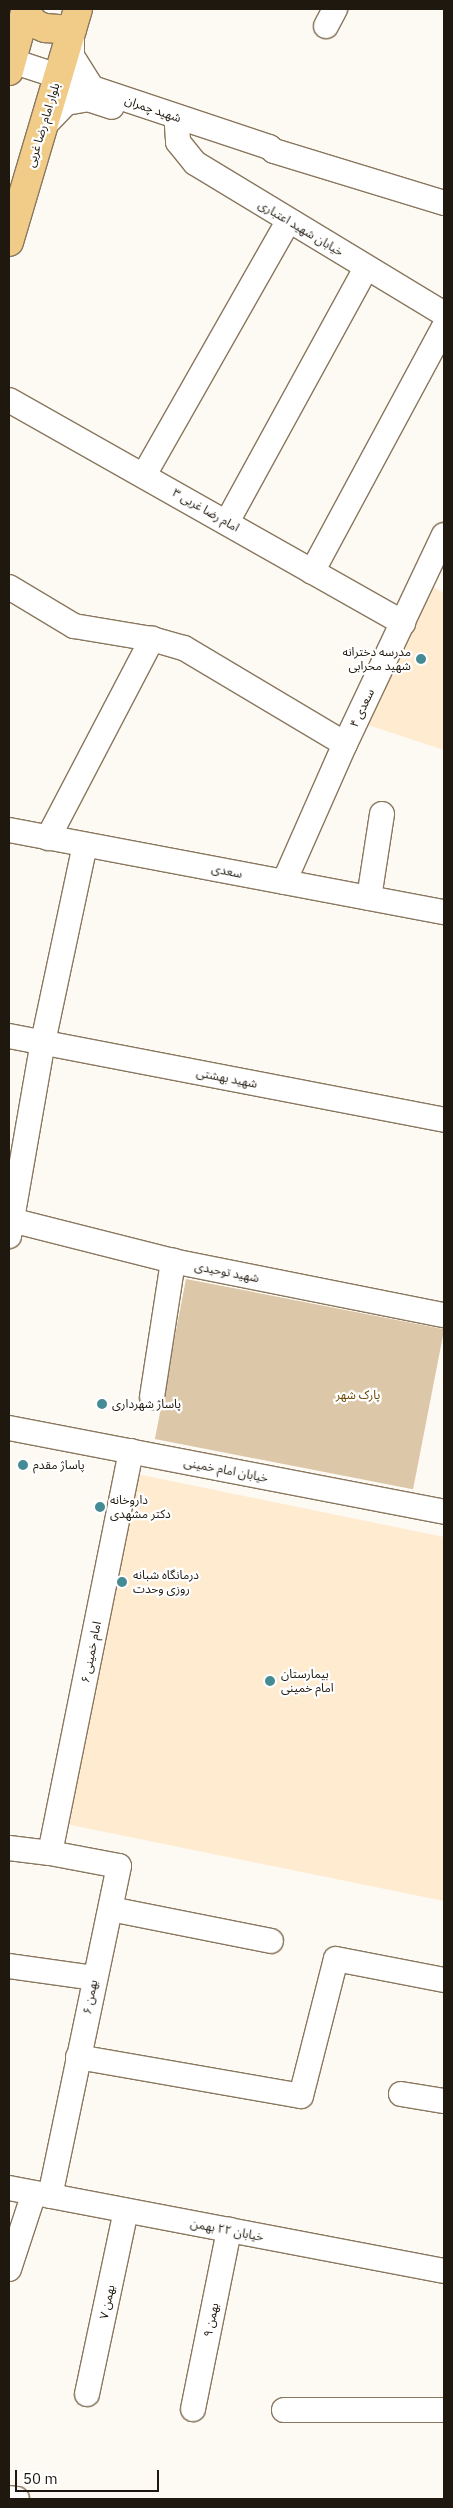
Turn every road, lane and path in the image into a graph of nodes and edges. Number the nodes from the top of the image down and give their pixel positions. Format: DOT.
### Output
graph roads {
  1 [pos="26,11"];
  2 [pos="75,19"];
  3 [pos="10,68"];
  4 [pos="57,81"];
  5 [pos="92,88"];
  6 [pos="177,126"];
  7 [pos="43,127"];
  8 [pos="274,151"];
  9 [pos="444,203"];
  10 [pos="288,221"];
  11 [pos="11,222"];
  12 [pos="366,268"];
  13 [pos="444,314"];
  14 [pos="444,327"];
  15 [pos="9,400"];
  16 [pos="144,475"];
  17 [pos="227,522"];
  18 [pos="444,535"];
  19 [pos="312,572"];
  20 [pos="9,587"];
  21 [pos="402,623"];
  22 [pos="152,638"];
  23 [pos="345,744"];
  24 [pos="382,814"];
  25 [pos="9,830"];
  26 [pos="48,838"];
  27 [pos="85,844"];
  28 [pos="284,882"];
  29 [pos="368,898"];
  30 [pos="444,912"];
  31 [pos="9,1036"];
  32 [pos="43,1042"];
  33 [pos="444,1120"];
  34 [pos="10,1228"];
  35 [pos="173,1261"];
  36 [pos="444,1315"];
  37 [pos="152,1397"];
  38 [pos="9,1428"];
  39 [pos="131,1452"];
  40 [pos="444,1512"];
  41 [pos="9,1848"];
  42 [pos="50,1853"];
  43 [pos="111,1909"];
  44 [pos="271,1941"];
  45 [pos="9,1966"];
  46 [pos="94,1978"];
  47 [pos="444,1980"];
  48 [pos="78,2057"];
  49 [pos="401,2094"];
  50 [pos="444,2101"];
  51 [pos="9,2188"];
  52 [pos="42,2194"];
  53 [pos="126,2211"];
  54 [pos="230,2230"];
  55 [pos="9,2269"];
  56 [pos="444,2271"];
  57 [pos="87,2394"];
  58 [pos="193,2409"];
  59 [pos="284,2410"];
  60 [pos="444,2410"];
  61 [pos="9,2498"];
  62 [pos="17,2499"];
  1 -- 2 [label="main road"];
  1 -- 3 [label="main road"];
  2 -- 4 [label="main road, بلوار امام رضا غربی"];
  2 -- 5 [label="street"];
  3 -- 4 [label="street, شهید چمران"];
  4 -- 5 [label="street, شهید چمران"];
  4 -- 7 [label="main road, بلوار امام رضا غربی"];
  5 -- 8 [label="street, شهید چمران"];
  6 -- 7 [label="street, شهید چمران"];
  6 -- 8 [label="street, شهید چمران"];
  6 -- 10 [label="street, خیابان شهید اعتباری"];
  7 -- 11 [label="main road, بلوار امام رضا غربی"];
  8 -- 9 [label="street, شهید چمران"];
  10 -- 12 [label="street, خیابان شهید اعتباری"];
  10 -- 16 [label="street"];
  12 -- 13 [label="street, خیابان شهید اعتباری"];
  12 -- 17 [label="street"];
  14 -- 19 [label="street"];
  15 -- 16 [label="street, امام رضا غربی ۳"];
  16 -- 17 [label="street, امام رضا غربی ۳"];
  17 -- 19 [label="street, امام رضا غربی ۳"];
  18 -- 21 [label="street, سعدی ۴"];
  19 -- 21 [label="street, امام رضا غربی ۳"];
  20 -- 22 [label="street"];
  21 -- 23 [label="street, سعدی ۴"];
  22 -- 23 [label="street"];
  22 -- 26 [label="street"];
  23 -- 28 [label="street, سعدی ۴"];
  24 -- 29 [label="street"];
  25 -- 26 [label="street, سعدی"];
  26 -- 27 [label="street, سعدی"];
  27 -- 28 [label="street, سعدی"];
  27 -- 32 [label="street"];
  28 -- 29 [label="street, سعدی"];
  29 -- 30 [label="street, سعدی"];
  31 -- 32 [label="street, شهید بهشتی"];
  32 -- 33 [label="street, شهید بهشتی"];
  32 -- 34 [label="street"];
  34 -- 35 [label="street, شهید توحیدی"];
  35 -- 36 [label="street, شهید توحیدی"];
  35 -- 37 [label="street"];
  38 -- 39 [label="street, خیابان امام خمینی"];
  39 -- 40 [label="street, خیابان امام خمینی"];
  39 -- 42 [label="street, امام خمینی ۶"];
  41 -- 42 [label="street"];
  42 -- 43 [label="street, بهمن ۶"];
  43 -- 44 [label="street"];
  43 -- 46 [label="street, بهمن ۶"];
  45 -- 46 [label="street"];
  46 -- 48 [label="street, بهمن ۶"];
  47 -- 48 [label="street"];
  48 -- 52 [label="street, بهمن ۶"];
  49 -- 50 [label="street"];
  51 -- 52 [label="street, خیابان ۲۲ بهمن"];
  52 -- 53 [label="street, خیابان ۲۲ بهمن"];
  52 -- 55 [label="street, بهمن ۶"];
  53 -- 54 [label="street, خیابان ۲۲ بهمن"];
  53 -- 57 [label="street, بهمن ۷"];
  54 -- 56 [label="street, خیابان ۲۲ بهمن"];
  54 -- 58 [label="street, بهمن ۹"];
  59 -- 60 [label="street"];
  61 -- 62 [label="street"];
}
